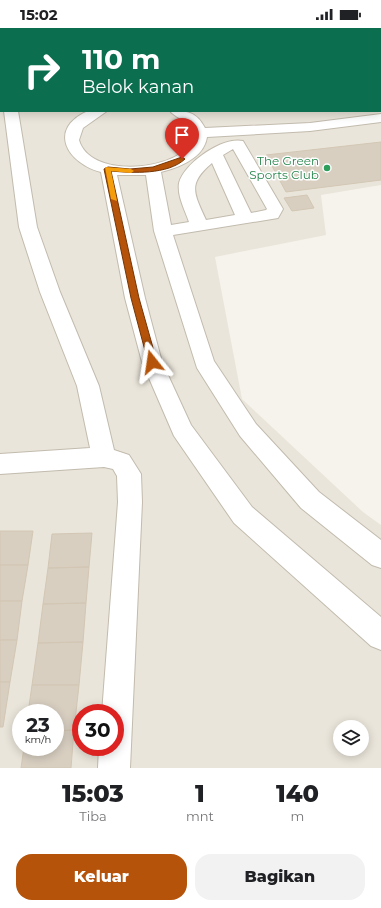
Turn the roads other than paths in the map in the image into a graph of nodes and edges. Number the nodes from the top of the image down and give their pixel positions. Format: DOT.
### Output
graph roads {
  1 [pos="11,112"];
  2 [pos="98,112"];
  3 [pos="180,112"];
  4 [pos="381,118"];
  5 [pos="200,134"];
  6 [pos="215,153"];
  7 [pos="108,169"];
  8 [pos="154,169"];
  9 [pos="245,219"];
  10 [pos="199,225"];
  11 [pos="163,231"];
  12 [pos="104,457"];
  13 [pos="0,464"];
  14 [pos="381,556"];
  15 [pos="381,636"];
  16 [pos="114,768"];
  1 -- 12 [label="street"];
  2 -- 7 [label="street"];
  3 -- 5 [label="street"];
  4 -- 5 [label="street"];
  5 -- 8 [label="street"];
  6 -- 9 [label="street"];
  6 -- 9 [label="street"];
  6 -- 10 [label="street"];
  7 -- 8 [label="street"];
  7 -- 15 [label="street"];
  8 -- 11 [label="street"];
  9 -- 10 [label="street"];
  10 -- 11 [label="street"];
  11 -- 14 [label="street"];
  12 -- 13 [label="street"];
  12 -- 16 [label="street"];
}
